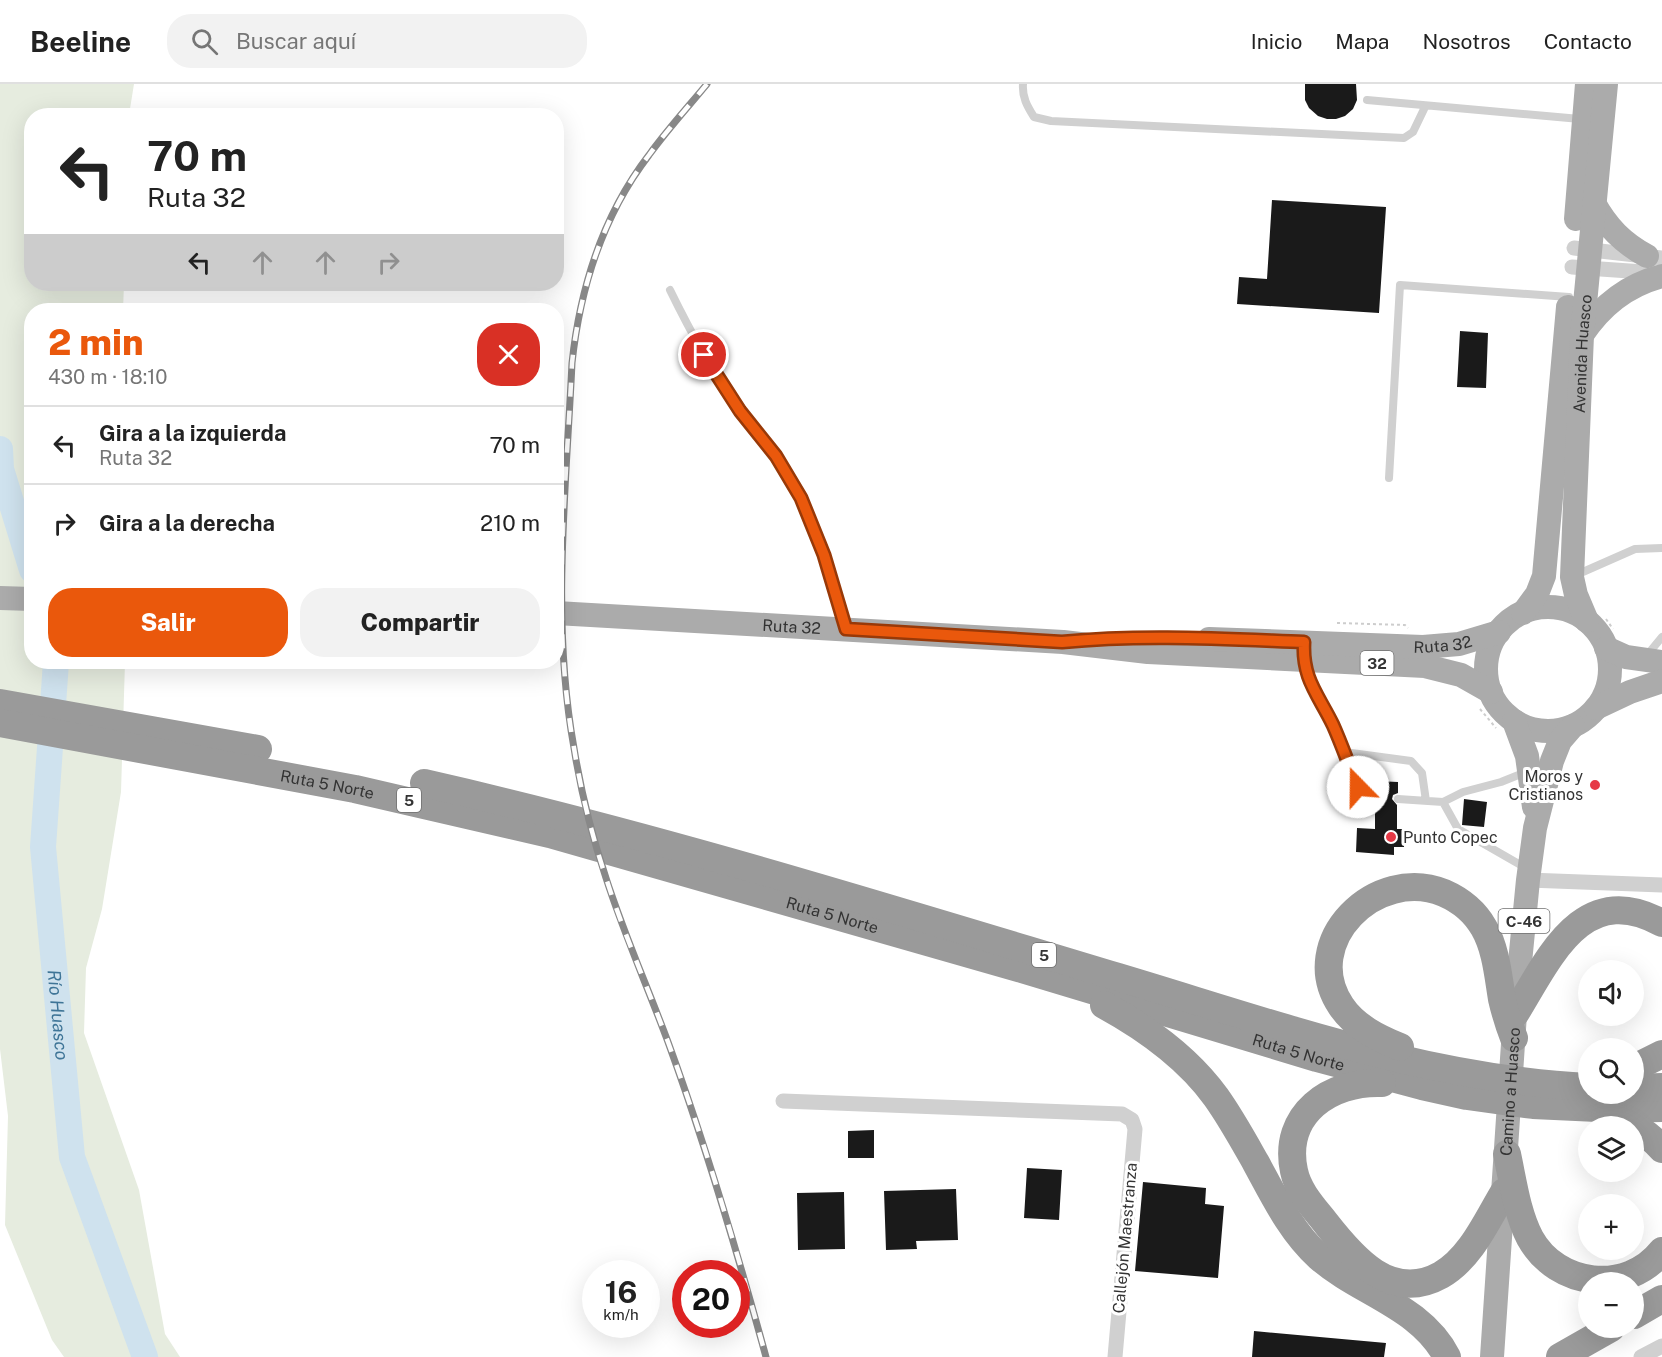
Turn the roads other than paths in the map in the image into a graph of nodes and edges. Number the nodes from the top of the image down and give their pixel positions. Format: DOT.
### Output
graph roads {
  1 [pos="1023,84"];
  2 [pos="1587,84"];
  3 [pos="1606,84"];
  4 [pos="1367,100"];
  5 [pos="1425,106"];
  6 [pos="1593,121"];
  7 [pos="1594,203"];
  8 [pos="1580,258"];
  9 [pos="1658,266"];
  10 [pos="670,290"];
  11 [pos="1569,297"];
  12 [pos="1582,335"];
  13 [pos="1389,478"];
  14 [pos="1662,548"];
  15 [pos="1572,577"];
  16 [pos="0,598"];
  17 [pos="24,599"];
  18 [pos="564,613"];
  19 [pos="1523,613"];
  20 [pos="1594,618"];
  21 [pos="846,629"];
  22 [pos="1499,632"];
  23 [pos="1662,637"];
  24 [pos="1612,642"];
  25 [pos="1304,651"];
  26 [pos="1652,661"];
  27 [pos="1662,681"];
  28 [pos="1485,700"];
  29 [pos="0,703"];
  30 [pos="1596,708"];
  31 [pos="0,723"];
  32 [pos="1506,725"];
  33 [pos="1573,726"];
  34 [pos="1344,752"];
  35 [pos="267,761"];
  36 [pos="1530,771"];
  37 [pos="1376,798"];
  38 [pos="1398,799"];
  39 [pos="1426,801"];
  40 [pos="1443,802"];
  41 [pos="1535,828"];
  42 [pos="637,847"];
  43 [pos="1529,875"];
  44 [pos="1662,885"];
  45 [pos="1662,923"];
  46 [pos="1022,969"];
  47 [pos="1514,1026"];
  48 [pos="1662,1054"];
  49 [pos="1644,1063"];
  50 [pos="1464,1080"];
  51 [pos="1578,1081"];
  52 [pos="1422,1086"];
  53 [pos="1662,1087"];
  54 [pos="1644,1088"];
  55 [pos="1542,1091"];
  56 [pos="1578,1097"];
  57 [pos="783,1101"];
  58 [pos="1593,1104"];
  59 [pos="1630,1104"];
  60 [pos="1662,1108"];
  61 [pos="1662,1149"];
  62 [pos="1507,1154"];
  63 [pos="1504,1192"];
  64 [pos="1662,1251"];
  65 [pos="1662,1299"];
  66 [pos="1644,1309"];
  67 [pos="1593,1338"];
  68 [pos="1662,1346"];
  69 [pos="1115,1357"];
  70 [pos="1447,1357"];
  71 [pos="1491,1357"];
  72 [pos="1560,1357"];
  73 [pos="1641,1357"];
  1 -- 5 [label="lane"];
  2 -- 6 [label="main road, Avenida Huasco"];
  3 -- 6 [label="main road, Avenida Huasco"];
  4 -- 5 [label="lane"];
  5 -- 6 [label="lane"];
  6 -- 7 [label="main road, Avenida Huasco"];
  6 -- 8 [label="main road, Avenida Huasco"];
  7 -- 8 [label="main road, Avenida Huasco"];
  7 -- 9 [label="main road"];
  8 -- 9 [label="street"];
  8 -- 9 [label="street"];
  8 -- 11 [label="main road, Avenida Huasco"];
  8 -- 12 [label="main road, Avenida Huasco"];
  9 -- 12 [label="main road"];
  10 -- 21 [label="lane"];
  11 -- 13 [label="lane"];
  11 -- 19 [label="main road, Avenida Huasco"];
  12 -- 15 [label="main road, Avenida Huasco"];
  14 -- 15 [label="lane"];
  15 -- 20 [label="main road, Avenida Huasco"];
  16 -- 17 [label="main road"];
  18 -- 21 [label="main road, Ruta 32 / 32"];
  19 -- 20 [label="main road, 32"];
  19 -- 22 [label="main road, 32"];
  20 -- 24 [label="main road"];
  21 -- 25 [label="main road, Ruta 32 / 32"];
  22 -- 25 [label="main road, Ruta 32 / 32"];
  22 -- 28 [label="main road"];
  23 -- 26 [label="lane"];
  24 -- 26 [label="main road"];
  24 -- 30 [label="main road"];
  25 -- 28 [label="main road, Ruta 32 / 32"];
  25 -- 34 [label="lane"];
  27 -- 30 [label="main road"];
  28 -- 32 [label="main road, 32"];
  29 -- 35 [label="highway, Ruta 5 Norte / 5"];
  30 -- 33 [label="main road"];
  31 -- 35 [label="highway, Ruta 5 Norte / 5"];
  32 -- 33 [label="main road"];
  32 -- 36 [label="main road, Camino a Huasco / C-46"];
  33 -- 41 [label="main road, Camino a Huasco / C-46"];
  34 -- 37 [label="lane"];
  34 -- 39 [label="lane"];
  35 -- 42 [label="highway, Ruta 5 Norte / 5"];
  36 -- 40 [label="lane"];
  36 -- 41 [label="main road, Camino a Huasco / C-46"];
  38 -- 39 [label="lane"];
  39 -- 40 [label="lane"];
  40 -- 43 [label="lane"];
  41 -- 43 [label="main road, Camino a Huasco / C-46"];
  42 -- 46 [label="highway, Ruta 5 Norte / 5"];
  42 -- 50 [label="highway, Ruta 5 Norte / 5"];
  43 -- 44 [label="street"];
  43 -- 47 [label="main road, Camino a Huasco / C-46"];
  45 -- 47 [label="highway"];
  46 -- 52 [label="highway, Ruta 5 Norte / 5"];
  46 -- 70 [label="highway"];
  47 -- 50 [label="highway"];
  47 -- 62 [label="main road, Camino a Huasco / C-46"];
  48 -- 49 [label="highway"];
  50 -- 52 [label="highway, Ruta 5 Norte / 5"];
  50 -- 55 [label="highway, Ruta 5 Norte / 5"];
  51 -- 55 [label="highway"];
  52 -- 63 [label="highway"];
  53 -- 54 [label="highway"];
  55 -- 56 [label="highway, Ruta 5 Norte / 5"];
  57 -- 69 [label="street, Callejón Maestranza"];
  58 -- 61 [label="highway"];
  59 -- 60 [label="highway, Ruta 5 Norte / 5"];
  62 -- 63 [label="main road, Camino a Huasco / C-46"];
  62 -- 64 [label="highway"];
  63 -- 71 [label="main road, Camino a Huasco / C-46"];
  65 -- 66 [label="highway"];
  67 -- 72 [label="highway"];
  68 -- 73 [label="street"];
}
